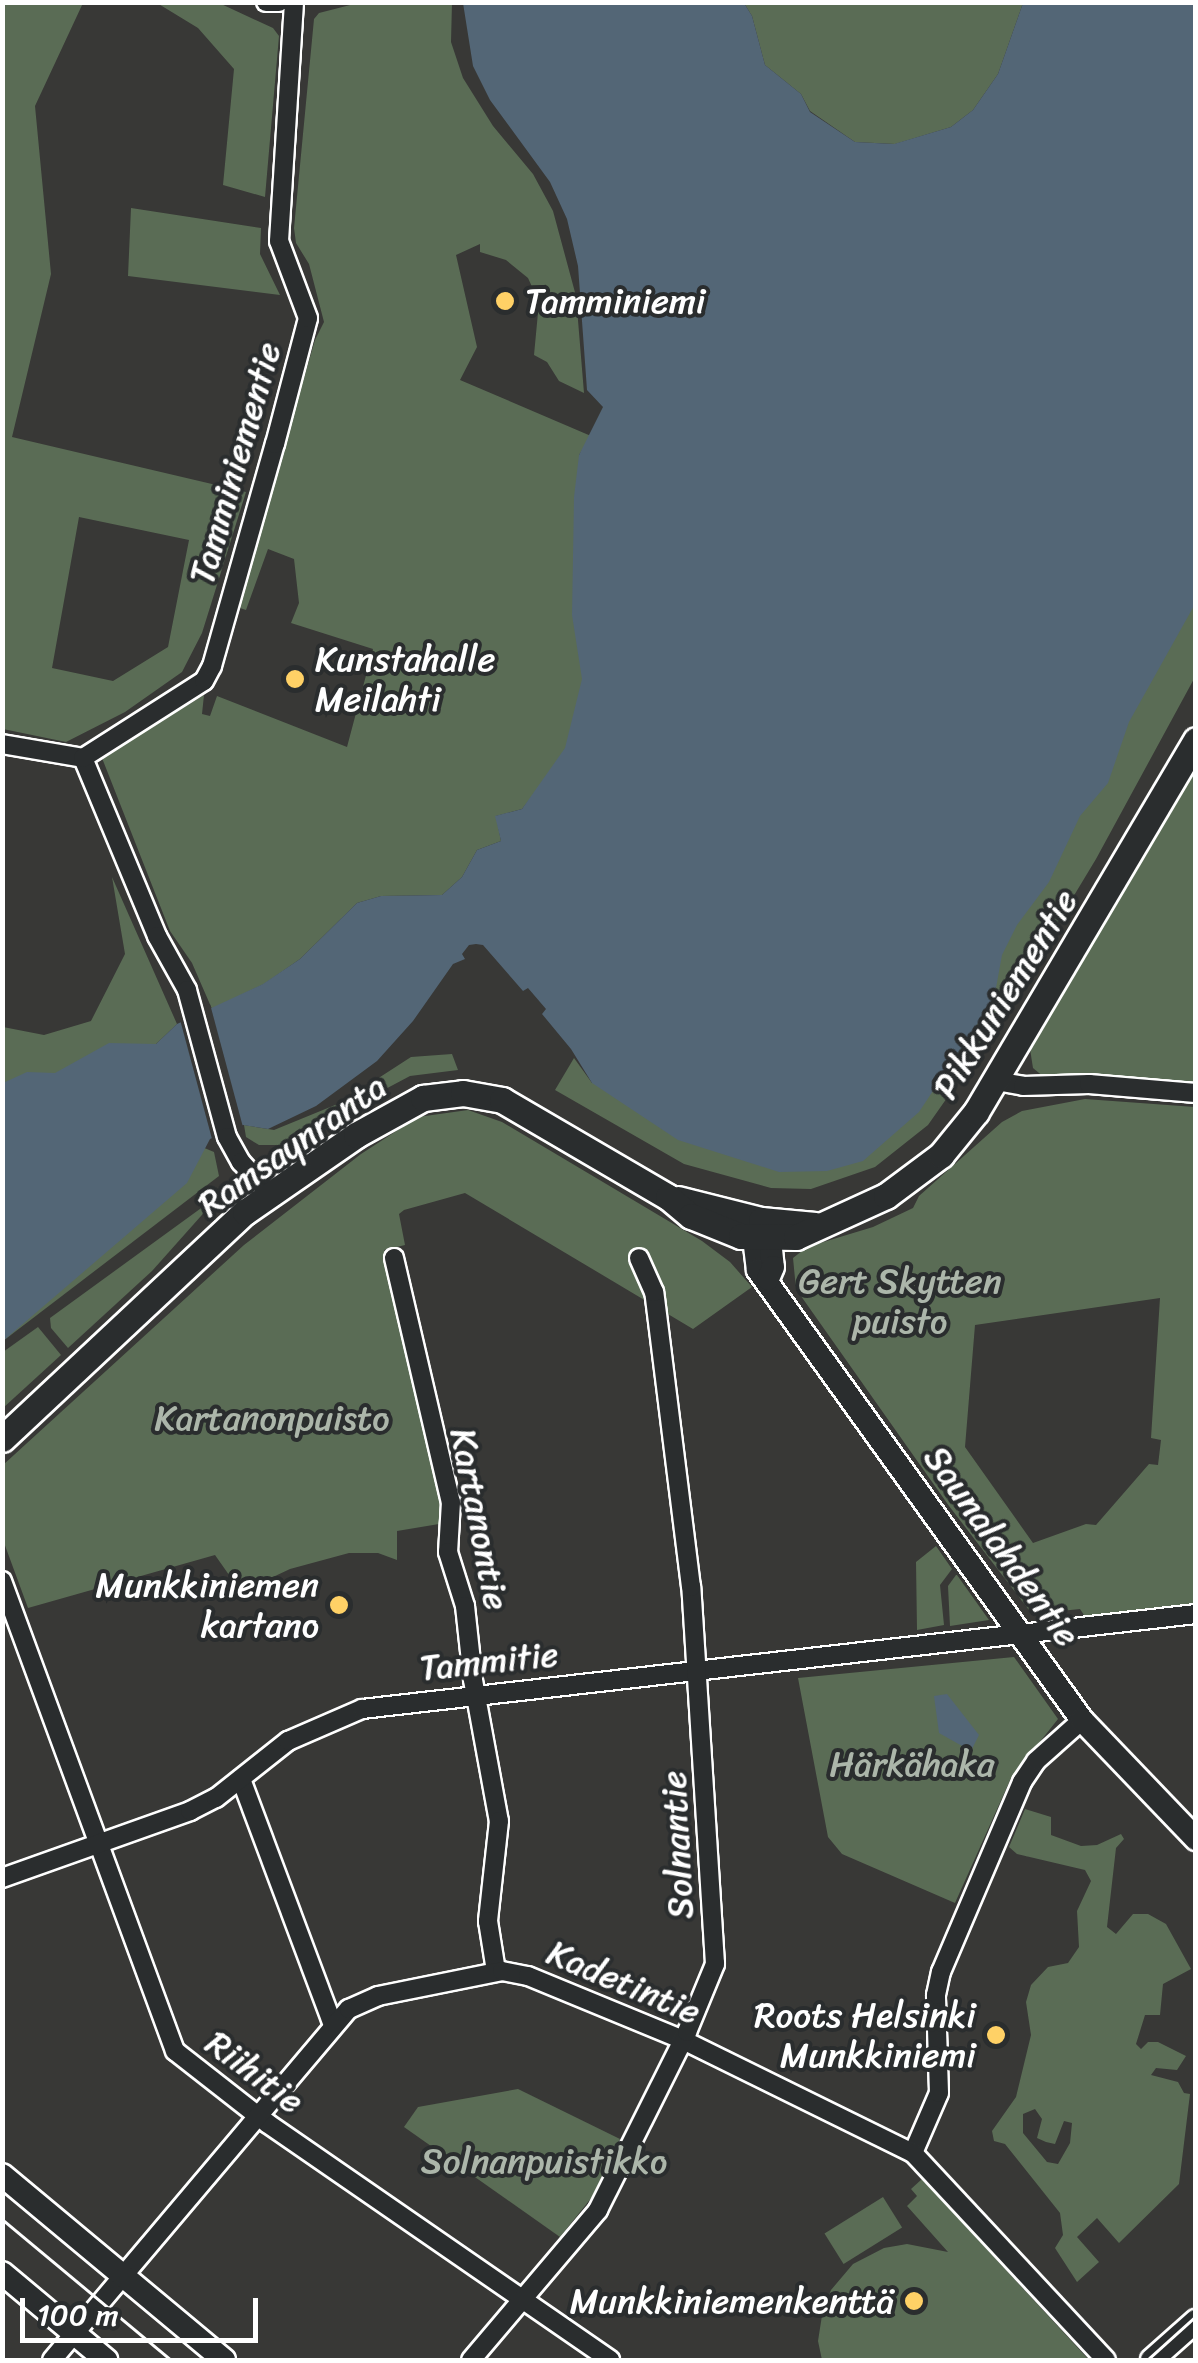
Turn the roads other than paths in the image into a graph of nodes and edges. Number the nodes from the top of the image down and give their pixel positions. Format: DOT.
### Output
graph roads {
  1 [pos="266,2"];
  2 [pos="280,2"];
  3 [pos="294,2"];
  4 [pos="1196,740"];
  5 [pos="2,744"];
  6 [pos="83,758"];
  7 [pos="996,1080"];
  8 [pos="1196,1092"];
  9 [pos="270,1194"];
  10 [pos="762,1233"];
  11 [pos="394,1258"];
  12 [pos="639,1258"];
  13 [pos="2,1439"];
  14 [pos="2,1580"];
  15 [pos="1196,1614"];
  16 [pos="1021,1632"];
  17 [pos="699,1669"];
  18 [pos="476,1696"];
  19 [pos="1082,1720"];
  20 [pos="241,1779"];
  21 [pos="1196,1839"];
  22 [pos="98,1845"];
  23 [pos="2,1878"];
  24 [pos="496,1971"];
  25 [pos="333,2025"];
  26 [pos="683,2040"];
  27 [pos="258,2116"];
  28 [pos="913,2153"];
  29 [pos="2,2175"];
  30 [pos="2,2273"];
  31 [pos="123,2276"];
  32 [pos="523,2299"];
  33 [pos="1196,2321"];
  34 [pos="74,2334"];
  35 [pos="52,2360"];
  36 [pos="106,2360"];
  37 [pos="224,2360"];
  38 [pos="471,2360"];
  39 [pos="610,2360"];
  40 [pos="1106,2360"];
  41 [pos="1152,2360"];
  1 -- 2 [label="street"];
  3 -- 6 [label="street, Tamminiementie"];
  4 -- 7 [label="main road, Pikkuniementie"];
  5 -- 6 [label="street"];
  6 -- 9 [label="street"];
  7 -- 8 [label="street"];
  7 -- 10 [label="main road, Pikkuniementie"];
  9 -- 10 [label="main road, Ramsaynranta"];
  9 -- 13 [label="main road, Ramsaynranta"];
  10 -- 16 [label="street, Saunalahdentie"];
  11 -- 18 [label="street, Kartanontie"];
  12 -- 17 [label="street, Solnantie"];
  14 -- 22 [label="street, Riihitie"];
  15 -- 16 [label="street, Tammitie"];
  16 -- 17 [label="street, Tammitie"];
  16 -- 19 [label="street, Saunalahdentie"];
  17 -- 18 [label="street, Tammitie"];
  17 -- 26 [label="street, Solnantie"];
  18 -- 20 [label="street, Tammitie"];
  18 -- 24 [label="street, Kartanontie"];
  19 -- 21 [label="street, Saunalahdentie"];
  19 -- 28 [label="street"];
  20 -- 22 [label="street, Tammitie"];
  20 -- 25 [label="street"];
  22 -- 23 [label="street, Tammitie"];
  22 -- 27 [label="street, Riihitie"];
  24 -- 25 [label="street, Kadetintie"];
  24 -- 26 [label="street, Kadetintie"];
  25 -- 27 [label="street, Kadetintie"];
  26 -- 28 [label="street, Kadetintie"];
  26 -- 32 [label="street, Solnantie"];
  27 -- 31 [label="street, Kadetintie"];
  27 -- 32 [label="street, Riihitie"];
  28 -- 40 [label="street, Kadetintie"];
  29 -- 31 [label="street"];
  30 -- 34 [label="street"];
  31 -- 34 [label="street, Kadetintie"];
  31 -- 37 [label="street"];
  32 -- 38 [label="street, Solnantie"];
  32 -- 39 [label="street, Riihitie"];
  33 -- 41 [label="street"];
  34 -- 35 [label="street, Kadetintie"];
  34 -- 36 [label="street"];
}
